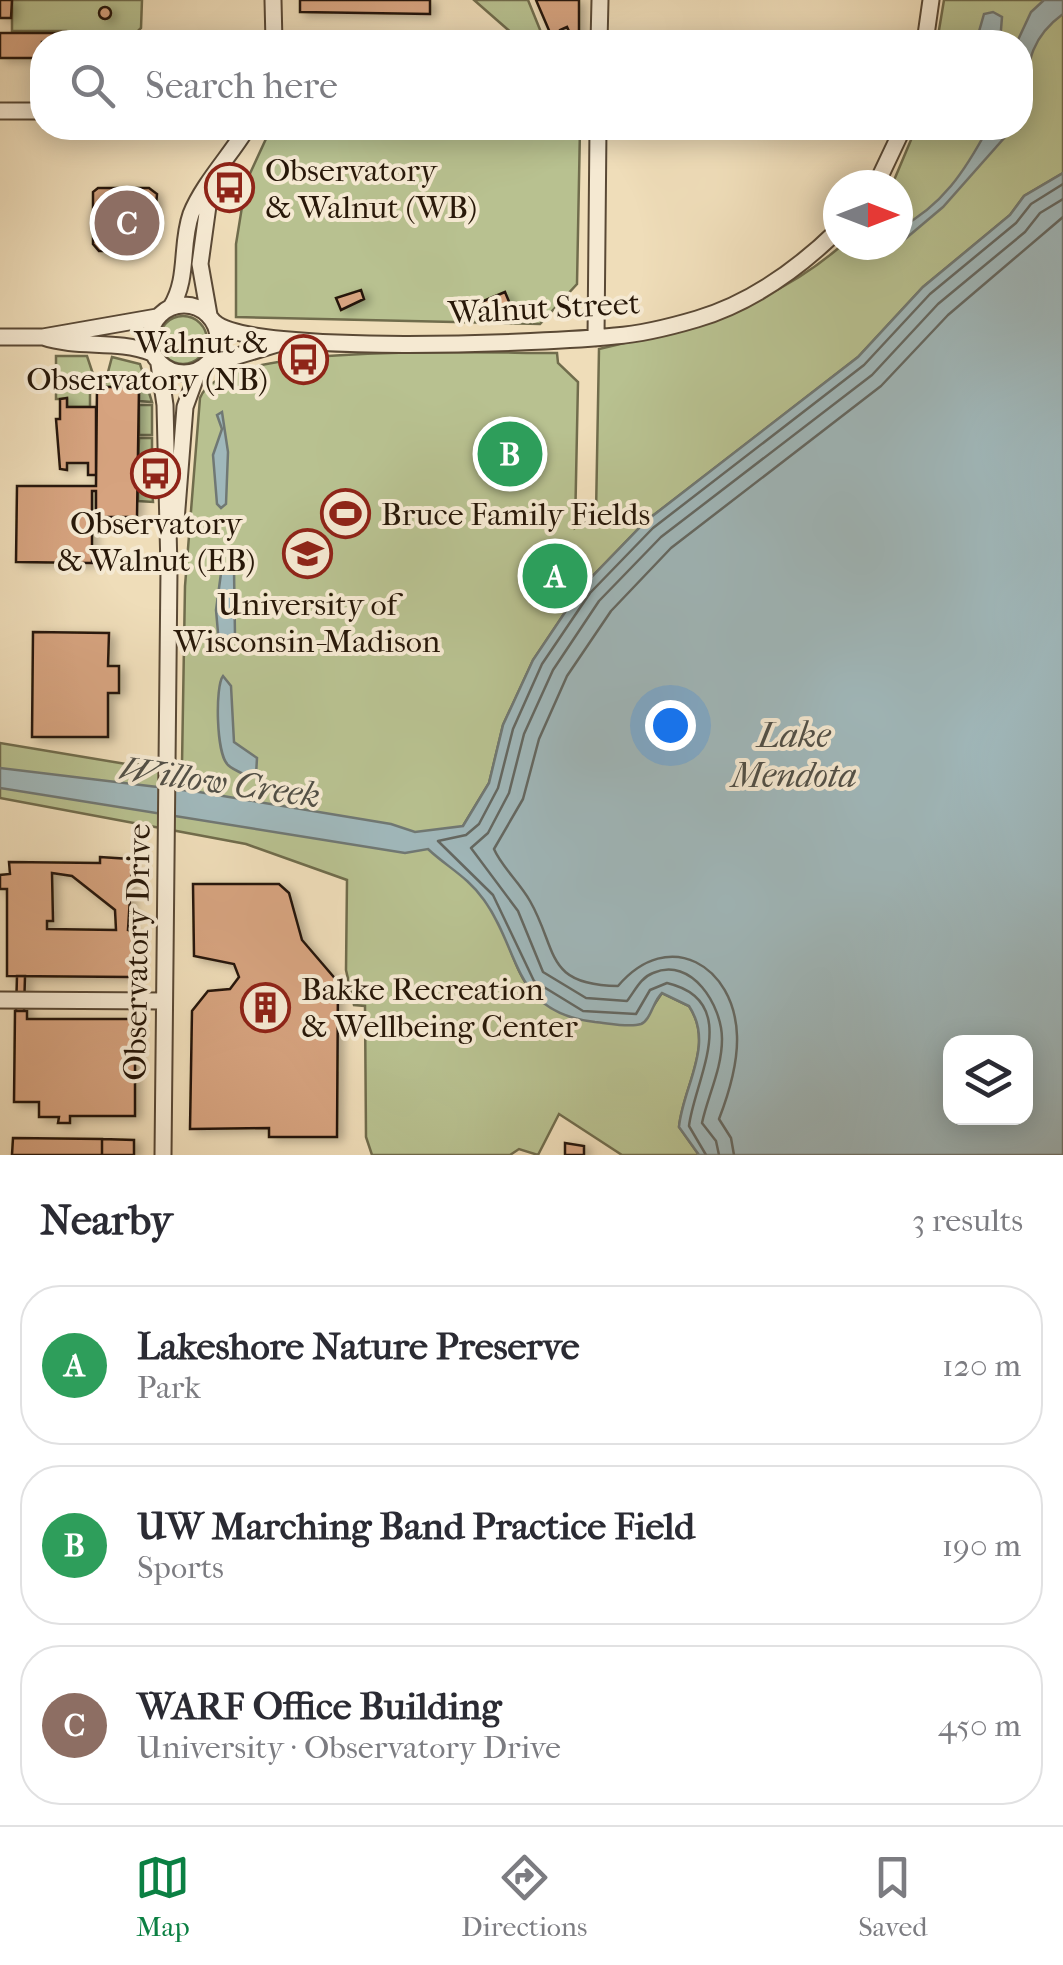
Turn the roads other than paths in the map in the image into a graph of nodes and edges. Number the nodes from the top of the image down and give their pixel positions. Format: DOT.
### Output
graph roads {
  1 [pos="273,0"];
  2 [pos="600,0"];
  3 [pos="931,0"];
  4 [pos="274,30"];
  5 [pos="599,30"];
  6 [pos="927,30"];
  7 [pos="0,111"];
  8 [pos="30,111"];
  9 [pos="239,140"];
  10 [pos="598,140"];
  11 [pos="898,140"];
  12 [pos="883,170"];
  13 [pos="211,184"];
  14 [pos="823,243"];
  15 [pos="164,312"];
  16 [pos="211,318"];
  17 [pos="0,337"];
  18 [pos="43,337"];
  19 [pos="596,338"];
  20 [pos="284,342"];
  21 [pos="156,359"];
  22 [pos="202,368"];
  23 [pos="169,569"];
  24 [pos="0,1000"];
  25 [pos="164,1001"];
  26 [pos="163,1155"];
  1 -- 4 [label="street"];
  2 -- 5 [label="street"];
  3 -- 6 [label="street"];
  7 -- 8 [label="street"];
  9 -- 13 [label="street"];
  10 -- 19 [label="street"];
  11 -- 12 [label="street"];
  13 -- 15 [label="street"];
  13 -- 16 [label="street"];
  14 -- 19 [label="street, Walnut Street"];
  15 -- 16 [label="street"];
  15 -- 18 [label="street"];
  15 -- 21 [label="street"];
  16 -- 20 [label="street, Walnut Street"];
  16 -- 22 [label="street"];
  17 -- 18 [label="street"];
  18 -- 21 [label="street"];
  19 -- 20 [label="street, Walnut Street"];
  20 -- 22 [label="street, Walnut Street"];
  21 -- 22 [label="street"];
  21 -- 23 [label="street, Observatory Drive"];
  22 -- 23 [label="street, Observatory Drive"];
  23 -- 25 [label="street, Observatory Drive"];
  24 -- 25 [label="street"];
  25 -- 26 [label="street, Observatory Drive"];
}
